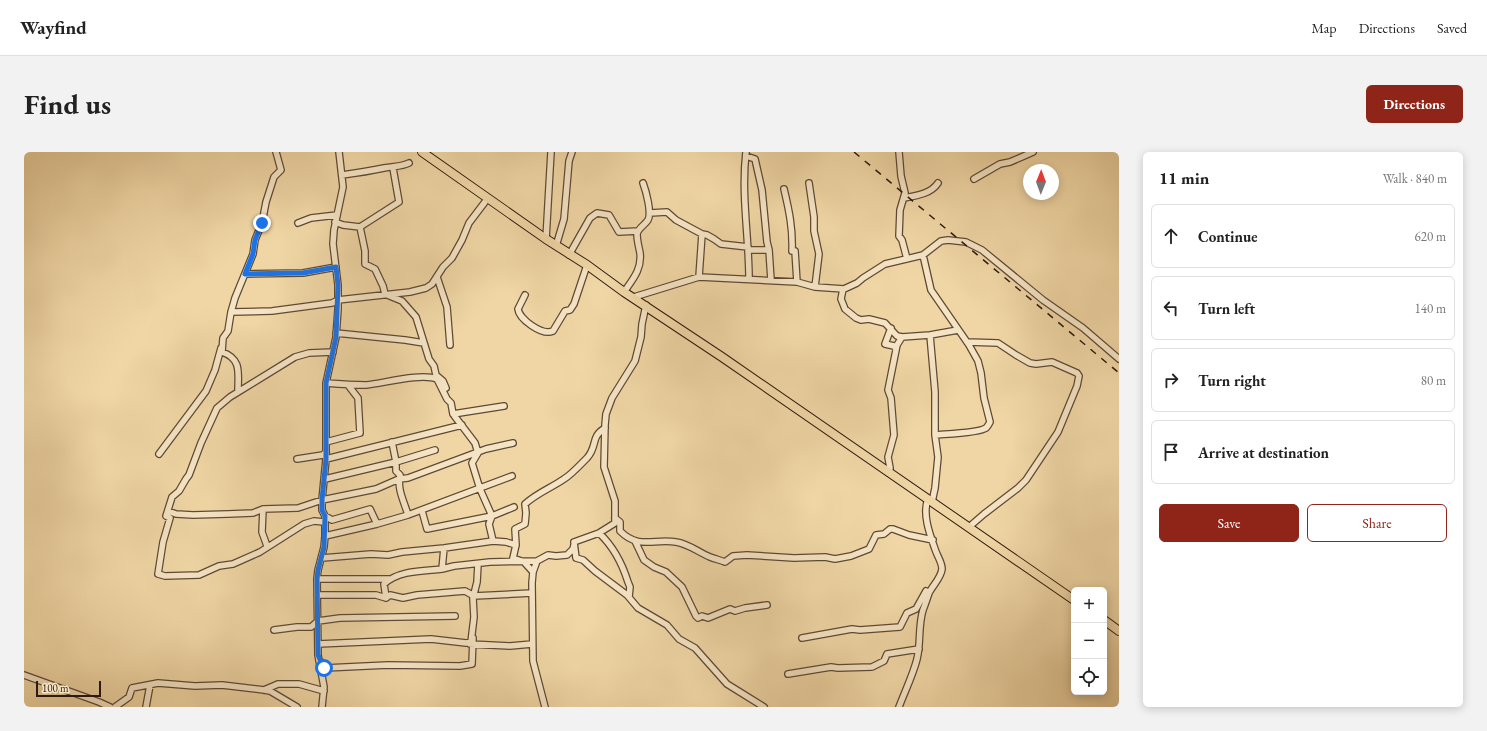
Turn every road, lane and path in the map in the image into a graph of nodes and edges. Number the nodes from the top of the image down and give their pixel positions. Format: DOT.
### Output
graph roads {
  1 [pos="276,152"];
  2 [pos="339,152"];
  3 [pos="422,152"];
  4 [pos="551,152"];
  5 [pos="572,152"];
  6 [pos="900,152"];
  7 [pos="1034,152"];
  8 [pos="746,154"];
  9 [pos="410,163"];
  10 [pos="393,168"];
  11 [pos="342,175"];
  12 [pos="974,179"];
  13 [pos="809,183"];
  14 [pos="938,183"];
  15 [pos="643,184"];
  16 [pos="784,189"];
  17 [pos="488,198"];
  18 [pos="904,198"];
  19 [pos="650,214"];
  20 [pos="337,215"];
  21 [pos="335,222"];
  22 [pos="298,223"];
  23 [pos="360,227"];
  24 [pos="638,231"];
  25 [pos="702,234"];
  26 [pos="546,239"];
  27 [pos="556,246"];
  28 [pos="748,248"];
  29 [pos="769,250"];
  30 [pos="569,254"];
  31 [pos="923,255"];
  32 [pos="907,259"];
  33 [pos="587,265"];
  34 [pos="336,267"];
  35 [pos="245,274"];
  36 [pos="437,277"];
  37 [pos="699,277"];
  38 [pos="749,279"];
  39 [pos="771,280"];
  40 [pos="797,282"];
  41 [pos="815,286"];
  42 [pos="842,289"];
  43 [pos="624,292"];
  44 [pos="385,294"];
  45 [pos="525,295"];
  46 [pos="634,297"];
  47 [pos="338,300"];
  48 [pos="646,305"];
  49 [pos="231,312"];
  50 [pos="891,328"];
  51 [pos="958,330"];
  52 [pos="336,333"];
  53 [pos="930,335"];
  54 [pos="902,337"];
  55 [pos="223,338"];
  56 [pos="967,342"];
  57 [pos="424,343"];
  58 [pos="450,345"];
  59 [pos="896,349"];
  60 [pos="333,352"];
  61 [pos="1119,359"];
  62 [pos="436,375"];
  63 [pos="393,380"];
  64 [pos="326,383"];
  65 [pos="348,385"];
  66 [pos="238,391"];
  67 [pos="450,403"];
  68 [pos="504,406"];
  69 [pos="453,414"];
  70 [pos="462,424"];
  71 [pos="605,428"];
  72 [pos="468,435"];
  73 [pos="935,435"];
  74 [pos="326,442"];
  75 [pos="392,442"];
  76 [pos="513,443"];
  77 [pos="486,449"];
  78 [pos="435,450"];
  79 [pos="326,452"];
  80 [pos="478,453"];
  81 [pos="158,454"];
  82 [pos="297,459"];
  83 [pos="326,459"];
  84 [pos="396,462"];
  85 [pos="889,473"];
  86 [pos="512,476"];
  87 [pos="325,479"];
  88 [pos="399,479"];
  89 [pos="480,489"];
  90 [pos="322,500"];
  91 [pos="930,500"];
  92 [pos="514,507"];
  93 [pos="262,510"];
  94 [pos="422,510"];
  95 [pos="168,511"];
  96 [pos="408,515"];
  97 [pos="492,516"];
  98 [pos="615,518"];
  99 [pos="325,519"];
  100 [pos="377,524"];
  101 [pos="969,527"];
  102 [pos="929,528"];
  103 [pos="599,533"];
  104 [pos="325,536"];
  105 [pos="921,538"];
  106 [pos="933,540"];
  107 [pos="493,541"];
  108 [pos="634,541"];
  109 [pos="574,542"];
  110 [pos="516,545"];
  111 [pos="267,546"];
  112 [pos="444,548"];
  113 [pos="322,558"];
  114 [pos="537,561"];
  115 [pos="524,562"];
  116 [pos="478,564"];
  117 [pos="442,569"];
  118 [pos="533,572"];
  119 [pos="317,579"];
  120 [pos="389,579"];
  121 [pos="934,586"];
  122 [pos="532,593"];
  123 [pos="316,595"];
  124 [pos="474,596"];
  125 [pos="629,597"];
  126 [pos="386,598"];
  127 [pos="1071,598"];
  128 [pos="767,605"];
  129 [pos="455,616"];
  130 [pos="473,620"];
  131 [pos="318,621"];
  132 [pos="1107,622"];
  133 [pos="274,630"];
  134 [pos="1119,631"];
  135 [pos="802,638"];
  136 [pos="318,644"];
  137 [pos="458,644"];
  138 [pos="473,644"];
  139 [pos="532,644"];
  140 [pos="919,649"];
  141 [pos="319,659"];
  142 [pos="788,674"];
  143 [pos="24,675"];
  144 [pos="150,685"];
  145 [pos="264,690"];
  146 [pos="324,691"];
  147 [pos="110,707"];
  148 [pos="115,707"];
  149 [pos="146,707"];
  150 [pos="297,707"];
  151 [pos="322,707"];
  152 [pos="545,707"];
  153 [pos="764,707"];
  154 [pos="899,707"];
  1 -- 35 [label="street"];
  2 -- 11 [label="street"];
  3 -- 17 [label="highway"];
  4 -- 26 [label="street"];
  5 -- 27 [label="street"];
  6 -- 18 [label="street"];
  7 -- 12 [label="street"];
  8 -- 28 [label="street"];
  8 -- 29 [label="street"];
  9 -- 10 [label="street"];
  10 -- 11 [label="street"];
  10 -- 23 [label="street"];
  11 -- 20 [label="street"];
  13 -- 41 [label="street"];
  14 -- 18 [label="street"];
  15 -- 19 [label="street"];
  16 -- 40 [label="street"];
  17 -- 26 [label="highway"];
  17 -- 36 [label="street"];
  18 -- 32 [label="street"];
  19 -- 24 [label="street"];
  19 -- 25 [label="street"];
  20 -- 21 [label="street"];
  20 -- 22 [label="street"];
  21 -- 23 [label="street"];
  21 -- 34 [label="street"];
  23 -- 44 [label="street"];
  24 -- 30 [label="street"];
  24 -- 43 [label="street"];
  25 -- 28 [label="street"];
  25 -- 37 [label="street"];
  26 -- 27 [label="highway"];
  27 -- 30 [label="highway"];
  28 -- 29 [label="street"];
  28 -- 38 [label="street"];
  29 -- 39 [label="street"];
  30 -- 33 [label="highway"];
  31 -- 32 [label="street"];
  31 -- 51 [label="street"];
  31 -- 61 [label="street"];
  32 -- 42 [label="street"];
  33 -- 43 [label="highway"];
  33 -- 45 [label="street"];
  34 -- 35 [label="street"];
  34 -- 47 [label="street"];
  35 -- 49 [label="street"];
  36 -- 44 [label="street"];
  36 -- 58 [label="street"];
  37 -- 38 [label="street"];
  37 -- 46 [label="street"];
  38 -- 39 [label="street"];
  39 -- 40 [label="street"];
  40 -- 41 [label="street"];
  41 -- 42 [label="street"];
  42 -- 50 [label="street"];
  43 -- 46 [label="highway"];
  44 -- 47 [label="street"];
  44 -- 57 [label="street"];
  46 -- 48 [label="highway"];
  47 -- 49 [label="street"];
  47 -- 52 [label="street"];
  48 -- 71 [label="street"];
  48 -- 85 [label="highway"];
  49 -- 55 [label="street"];
  50 -- 54 [label="street"];
  50 -- 59 [label="street"];
  51 -- 53 [label="street"];
  51 -- 56 [label="street"];
  52 -- 57 [label="street"];
  52 -- 60 [label="street"];
  53 -- 54 [label="street"];
  53 -- 73 [label="street"];
  54 -- 59 [label="street"];
  55 -- 66 [label="street"];
  55 -- 81 [label="street"];
  56 -- 73 [label="street"];
  56 -- 101 [label="street"];
  57 -- 62 [label="street"];
  59 -- 85 [label="street"];
  60 -- 64 [label="street"];
  60 -- 66 [label="street"];
  62 -- 63 [label="street"];
  62 -- 67 [label="street"];
  63 -- 65 [label="street"];
  63 -- 67 [label="street"];
  64 -- 65 [label="street"];
  64 -- 74 [label="street"];
  65 -- 74 [label="street"];
  66 -- 95 [label="street"];
  67 -- 69 [label="street"];
  68 -- 69 [label="street"];
  69 -- 70 [label="street"];
  70 -- 72 [label="street"];
  70 -- 75 [label="street"];
  71 -- 98 [label="street"];
  71 -- 110 [label="street"];
  72 -- 77 [label="street"];
  72 -- 80 [label="street"];
  73 -- 91 [label="street"];
  74 -- 79 [label="street"];
  75 -- 83 [label="street"];
  75 -- 84 [label="street"];
  76 -- 77 [label="street"];
  77 -- 80 [label="street"];
  78 -- 84 [label="street"];
  79 -- 82 [label="street"];
  79 -- 83 [label="street"];
  80 -- 88 [label="street"];
  80 -- 89 [label="street"];
  83 -- 87 [label="street"];
  84 -- 87 [label="street"];
  84 -- 88 [label="street"];
  85 -- 91 [label="highway"];
  86 -- 89 [label="street"];
  87 -- 90 [label="street"];
  88 -- 90 [label="street"];
  88 -- 96 [label="street"];
  89 -- 94 [label="street"];
  89 -- 97 [label="street"];
  90 -- 93 [label="street"];
  90 -- 99 [label="street"];
  91 -- 101 [label="highway"];
  91 -- 102 [label="street"];
  92 -- 97 [label="street"];
  93 -- 95 [label="street"];
  93 -- 111 [label="street"];
  94 -- 96 [label="street"];
  94 -- 97 [label="street"];
  95 -- 111 [label="street"];
  96 -- 100 [label="street"];
  97 -- 107 [label="street"];
  98 -- 103 [label="street"];
  98 -- 108 [label="street"];
  99 -- 100 [label="street"];
  99 -- 104 [label="street"];
  99 -- 111 [label="street"];
  100 -- 104 [label="street"];
  101 -- 127 [label="highway"];
  102 -- 105 [label="street"];
  102 -- 106 [label="street"];
  103 -- 109 [label="street"];
  103 -- 125 [label="street"];
  104 -- 113 [label="street"];
  105 -- 106 [label="street"];
  105 -- 108 [label="street"];
  106 -- 121 [label="street"];
  107 -- 110 [label="street"];
  107 -- 112 [label="street"];
  108 -- 128 [label="street"];
  109 -- 114 [label="street"];
  109 -- 125 [label="street"];
  110 -- 115 [label="street"];
  112 -- 113 [label="street"];
  112 -- 117 [label="street"];
  113 -- 119 [label="street"];
  114 -- 115 [label="street"];
  114 -- 118 [label="street"];
  115 -- 116 [label="street"];
  115 -- 118 [label="street"];
  116 -- 117 [label="street"];
  116 -- 124 [label="street"];
  117 -- 120 [label="street"];
  118 -- 122 [label="street"];
  119 -- 120 [label="street"];
  119 -- 123 [label="street"];
  120 -- 126 [label="street"];
  121 -- 135 [label="street"];
  121 -- 140 [label="street"];
  122 -- 124 [label="street"];
  122 -- 139 [label="street"];
  123 -- 126 [label="street"];
  123 -- 131 [label="street"];
  124 -- 126 [label="street"];
  124 -- 130 [label="street"];
  125 -- 153 [label="street"];
  129 -- 131 [label="street"];
  130 -- 136 [label="street"];
  130 -- 138 [label="street"];
  131 -- 133 [label="street"];
  131 -- 136 [label="street"];
  132 -- 134 [label="highway"];
  136 -- 141 [label="street"];
  137 -- 138 [label="street"];
  138 -- 139 [label="street"];
  138 -- 141 [label="street"];
  139 -- 152 [label="street"];
  140 -- 142 [label="street"];
  140 -- 154 [label="street"];
  141 -- 146 [label="street"];
  143 -- 147 [label="street"];
  144 -- 145 [label="street"];
  144 -- 148 [label="street"];
  144 -- 149 [label="street"];
  145 -- 146 [label="street"];
  145 -- 150 [label="street"];
  146 -- 151 [label="street"];
}
